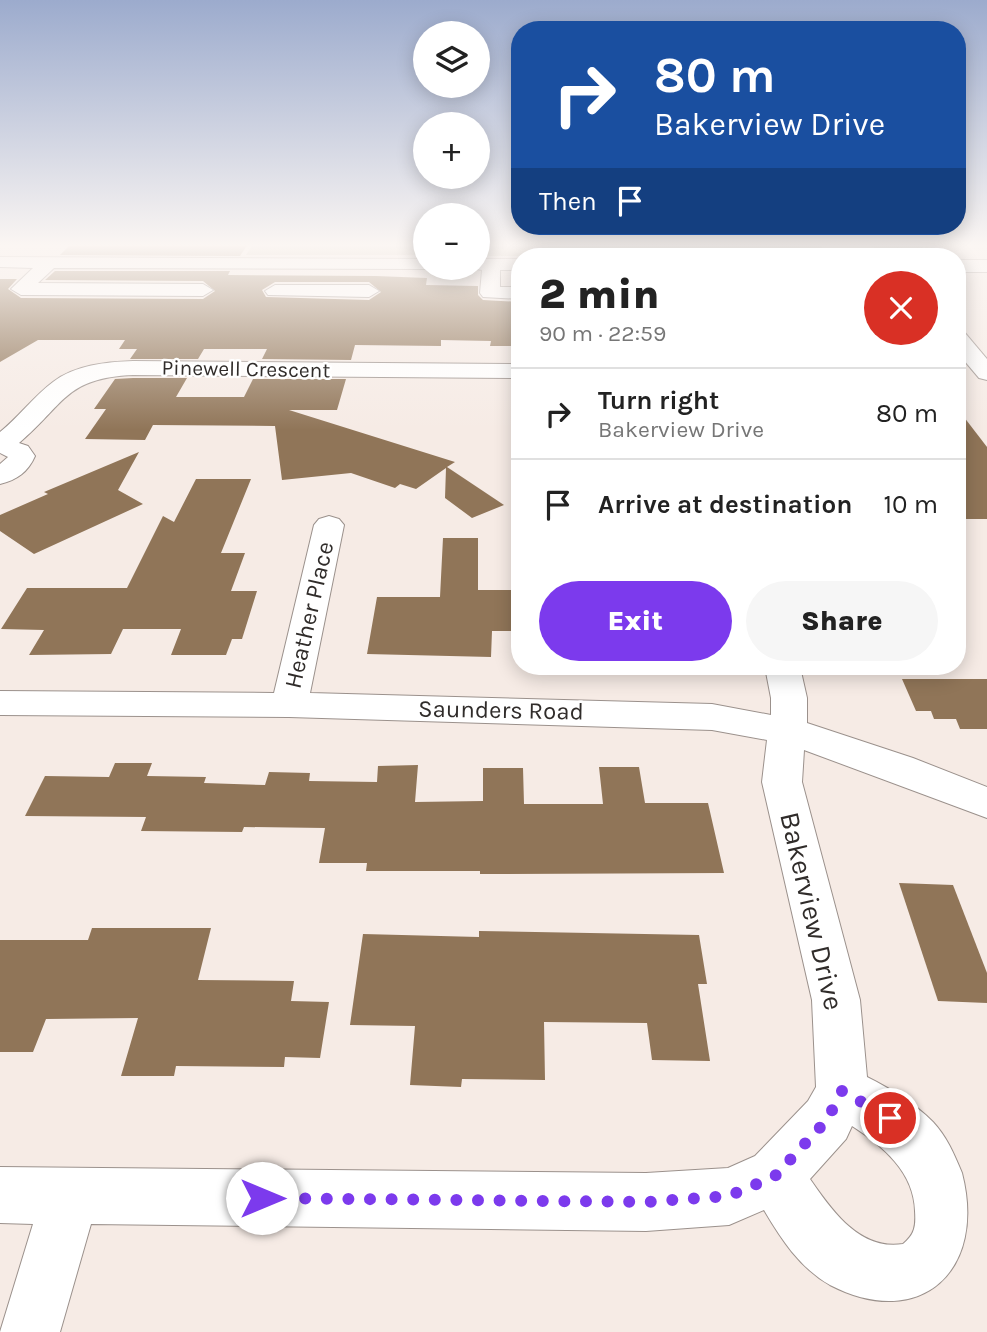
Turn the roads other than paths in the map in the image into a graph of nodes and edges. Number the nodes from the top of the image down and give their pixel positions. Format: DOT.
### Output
graph roads {
  1 [pos="966,348"];
  2 [pos="511,371"];
  3 [pos="987,373"];
  4 [pos="0,444"];
  5 [pos="0,476"];
  6 [pos="329,525"];
  7 [pos="785,675"];
  8 [pos="0,703"];
  9 [pos="289,705"];
  10 [pos="790,731"];
  11 [pos="987,803"];
  12 [pos="842,1091"];
  13 [pos="775,1176"];
  14 [pos="0,1195"];
  15 [pos="70,1196"];
  16 [pos="29,1332"];
  1 -- 3 [label="street"];
  2 -- 4 [label="street, Pinewell Crescent"];
  4 -- 5 [label="street"];
  6 -- 9 [label="street, Heather Place"];
  7 -- 10 [label="street"];
  8 -- 9 [label="street, Saunders Road"];
  9 -- 10 [label="street, Saunders Road"];
  10 -- 11 [label="street, Saunders Road"];
  10 -- 12 [label="street, Bakerview Drive"];
  12 -- 13 [label="street"];
  12 -- 13 [label="street"];
  13 -- 15 [label="street"];
  14 -- 15 [label="street"];
  15 -- 16 [label="street"];
}
